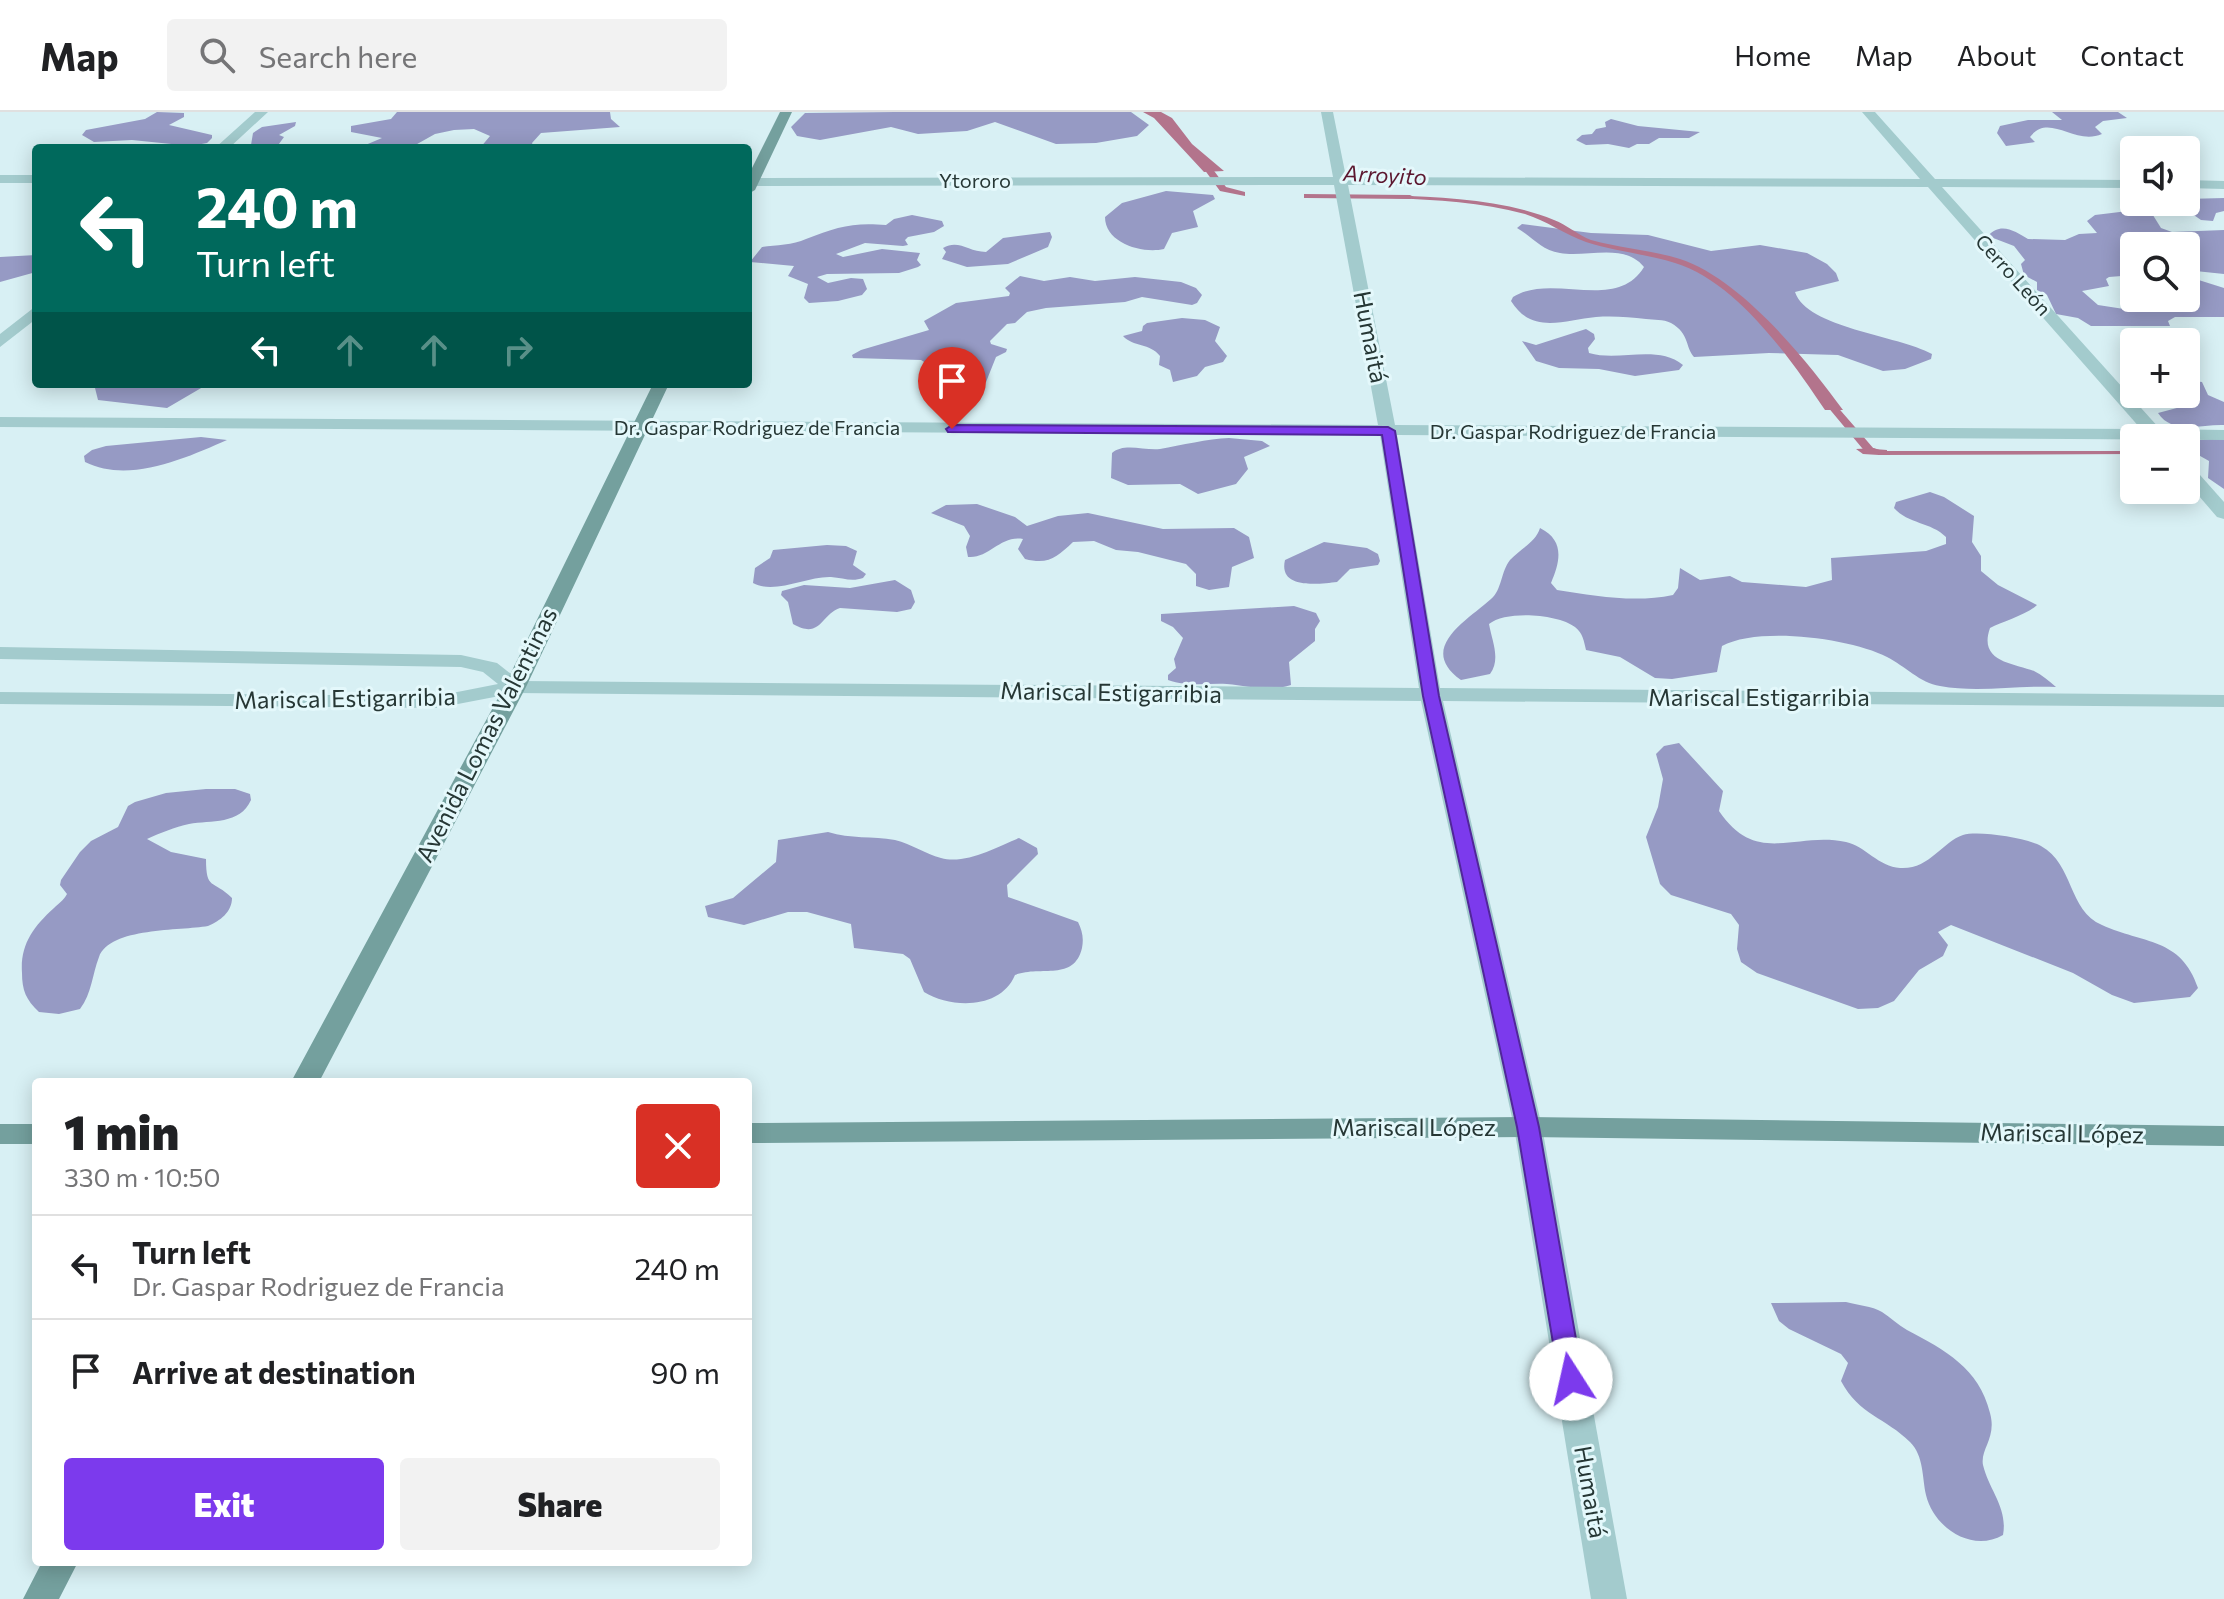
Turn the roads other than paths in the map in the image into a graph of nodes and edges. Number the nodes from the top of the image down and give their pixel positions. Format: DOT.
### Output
graph roads {
  1 [pos="262,112"];
  2 [pos="786,112"];
  3 [pos="1327,112"];
  4 [pos="1868,112"];
  5 [pos="226,144"];
  6 [pos="0,179"];
  7 [pos="32,179"];
  8 [pos="752,179"];
  9 [pos="1930,182"];
  10 [pos="2120,184"];
  11 [pos="2200,184"];
  12 [pos="752,185"];
  13 [pos="2224,185"];
  14 [pos="1342,193"];
  15 [pos="32,314"];
  16 [pos="0,342"];
  17 [pos="659,388"];
  18 [pos="0,422"];
  19 [pos="2145,424"];
  20 [pos="641,428"];
  21 [pos="1388,431"];
  22 [pos="2224,435"];
  23 [pos="2120,436"];
  24 [pos="2200,436"];
  25 [pos="2200,486"];
  26 [pos="2224,513"];
  27 [pos="0,653"];
  28 [pos="515,687"];
  29 [pos="1431,696"];
  30 [pos="0,698"];
  31 [pos="2224,701"];
  32 [pos="307,1078"];
  33 [pos="1528,1127"];
  34 [pos="752,1133"];
  35 [pos="0,1134"];
  36 [pos="32,1134"];
  37 [pos="2224,1136"];
  38 [pos="58,1566"];
  39 [pos="41,1599"];
  40 [pos="1609,1599"];
  1 -- 5 [label="street"];
  2 -- 8 [label="street"];
  3 -- 14 [label="street, Humaitá"];
  4 -- 9 [label="street, Cerro León"];
  6 -- 7 [label="street"];
  9 -- 10 [label="street, Ytororo"];
  9 -- 14 [label="street, Ytororo"];
  9 -- 19 [label="street, Cerro León"];
  11 -- 13 [label="street"];
  12 -- 14 [label="street, Ytororo"];
  14 -- 21 [label="street, Humaitá"];
  15 -- 16 [label="street"];
  17 -- 20 [label="street, Avenida Lomas Valentinas"];
  18 -- 20 [label="street, Dr. Gaspar Rodriguez de Francia"];
  20 -- 21 [label="street, Dr. Gaspar Rodriguez de Francia"];
  20 -- 28 [label="street, Avenida Lomas Valentinas"];
  21 -- 23 [label="street, Dr. Gaspar Rodriguez de Francia"];
  21 -- 29 [label="street, Humaitá"];
  22 -- 24 [label="street, Dr. Gaspar Rodriguez de Francia"];
  25 -- 26 [label="street"];
  27 -- 28 [label="street"];
  28 -- 29 [label="street, Mariscal Estigarribia"];
  28 -- 30 [label="street, Mariscal Estigarribia"];
  28 -- 32 [label="street, Avenida Lomas Valentinas"];
  29 -- 31 [label="street, Mariscal Estigarribia"];
  29 -- 33 [label="street, Humaitá"];
  33 -- 34 [label="street, Mariscal López"];
  33 -- 37 [label="street, Mariscal López"];
  33 -- 40 [label="street, Humaitá"];
  35 -- 36 [label="street"];
  38 -- 39 [label="street"];
}
